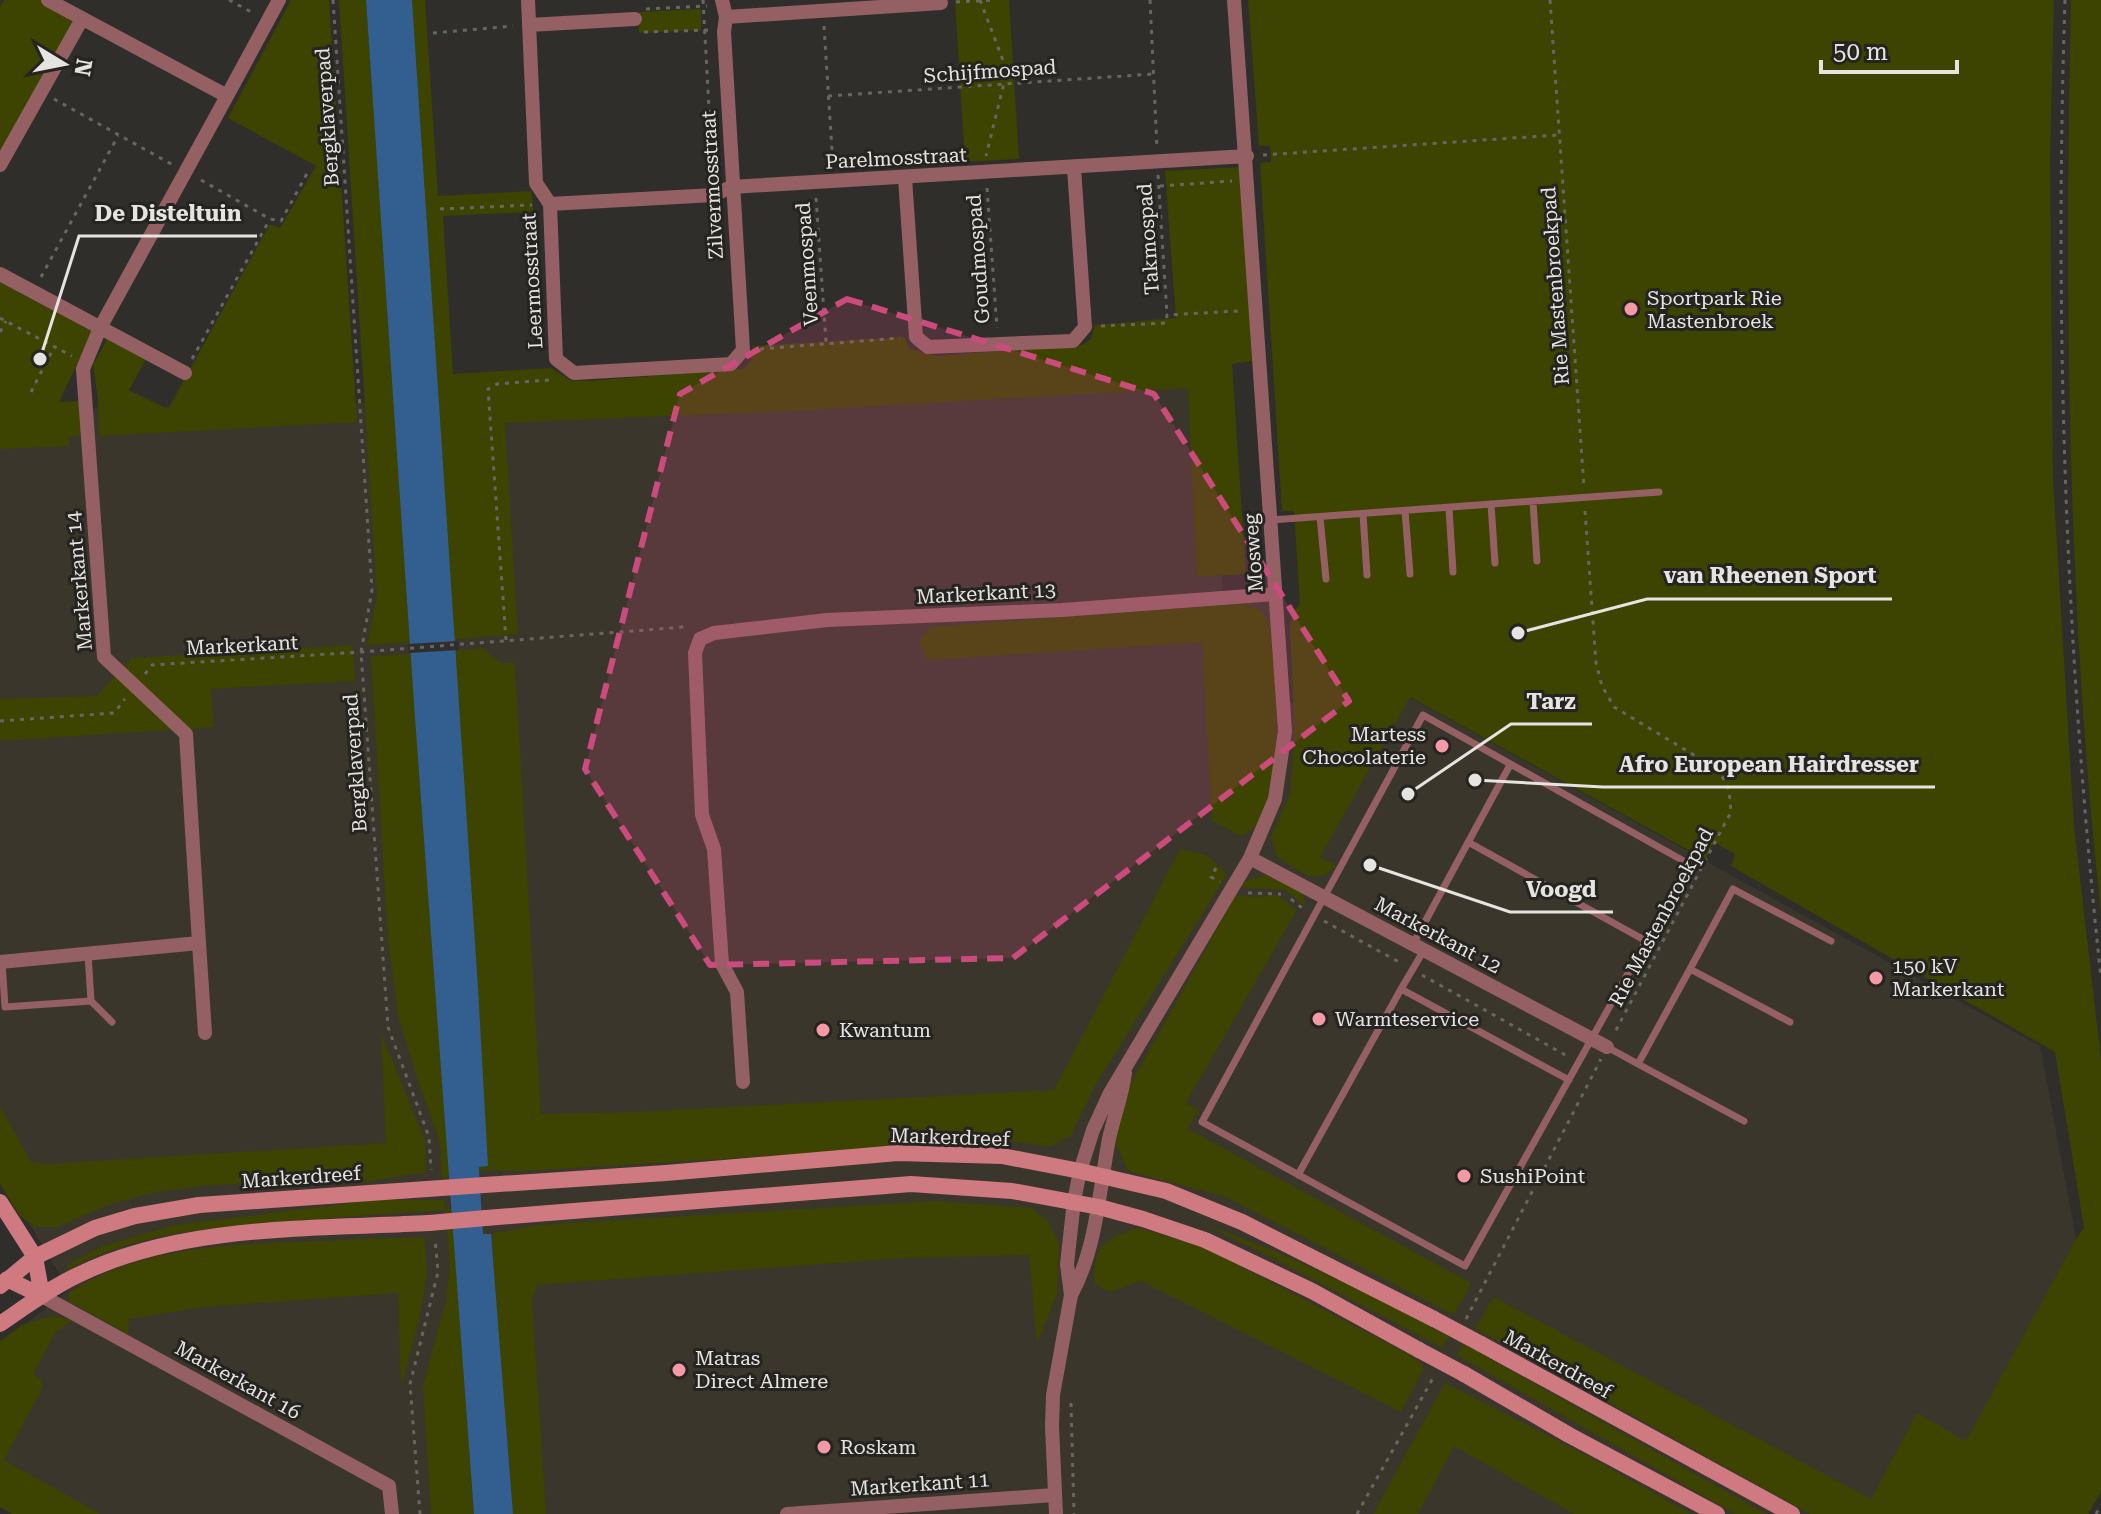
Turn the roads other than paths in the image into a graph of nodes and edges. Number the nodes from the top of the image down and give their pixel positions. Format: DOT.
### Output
graph roads {
  1 [pos="48,0"];
  2 [pos="279,0"];
  3 [pos="528,0"];
  4 [pos="1234,0"];
  5 [pos="941,3"];
  6 [pos="723,13"];
  7 [pos="82,19"];
  8 [pos="635,19"];
  9 [pos="529,25"];
  10 [pos="227,96"];
  11 [pos="1247,156"];
  12 [pos="0,165"];
  13 [pos="1074,168"];
  14 [pos="905,178"];
  15 [pos="731,187"];
  16 [pos="550,204"];
  17 [pos="0,274"];
  18 [pos="100,328"];
  19 [pos="731,364"];
  20 [pos="185,373"];
  21 [pos="1659,492"];
  22 [pos="1533,502"];
  23 [pos="1491,504"];
  24 [pos="1449,508"];
  25 [pos="1405,511"];
  26 [pos="1363,514"];
  27 [pos="1320,517"];
  28 [pos="1271,520"];
  29 [pos="1537,561"];
  30 [pos="1495,563"];
  31 [pos="1453,572"];
  32 [pos="1410,574"];
  33 [pos="1367,575"];
  34 [pos="1326,579"];
  35 [pos="1276,594"];
  36 [pos="1510,765"];
  37 [pos="1468,842"];
  38 [pos="1250,858"];
  39 [pos="1323,897"];
  40 [pos="1646,941"];
  41 [pos="1831,941"];
  42 [pos="199,943"];
  43 [pos="1418,947"];
  44 [pos="88,954"];
  45 [pos="1,962"];
  46 [pos="1690,969"];
  47 [pos="1401,989"];
  48 [pos="91,1001"];
  49 [pos="112,1022"];
  50 [pos="1790,1022"];
  51 [pos="205,1033"];
  52 [pos="1591,1039"];
  53 [pos="1607,1047"];
  54 [pos="1127,1064"];
  55 [pos="1638,1064"];
  56 [pos="1569,1080"];
  57 [pos="743,1082"];
  58 [pos="1744,1121"];
  59 [pos="1080,1171"];
  60 [pos="1298,1175"];
  61 [pos="1104,1176"];
  62 [pos="1074,1201"];
  63 [pos="0,1202"];
  64 [pos="1099,1207"];
  65 [pos="35,1257"];
  66 [pos="2,1278"];
  67 [pos="1071,1295"];
  68 [pos="42,1296"];
  69 [pos="0,1324"];
  70 [pos="1054,1495"];
  71 [pos="392,1514"];
  72 [pos="787,1514"];
  73 [pos="1056,1514"];
  74 [pos="1717,1514"];
  75 [pos="1792,1514"];
  1 -- 7 [label="street"];
  2 -- 10 [label="street, Markerkant 14"];
  3 -- 9 [label="street, Leermosstraat"];
  4 -- 11 [label="street, Mosweg"];
  5 -- 6 [label="street"];
  6 -- 15 [label="street, Zilvermosstraat"];
  7 -- 10 [label="street"];
  7 -- 12 [label="street"];
  8 -- 9 [label="street"];
  9 -- 16 [label="street, Leermosstraat"];
  10 -- 18 [label="street, Markerkant 14"];
  11 -- 13 [label="street, Parelmosstraat"];
  11 -- 28 [label="street, Mosweg"];
  13 -- 14 [label="street, Parelmosstraat"];
  13 -- 14 [label="street"];
  14 -- 15 [label="street, Parelmosstraat"];
  15 -- 16 [label="street, Parelmosstraat"];
  15 -- 19 [label="street, Zilvermosstraat"];
  16 -- 19 [label="street, Leermosstraat"];
  17 -- 18 [label="street"];
  18 -- 20 [label="street"];
  18 -- 42 [label="street, Markerkant 14"];
  21 -- 22 [label="lane"];
  22 -- 23 [label="lane"];
  22 -- 29 [label="lane"];
  23 -- 24 [label="lane"];
  23 -- 30 [label="lane"];
  24 -- 25 [label="lane"];
  24 -- 31 [label="lane"];
  25 -- 26 [label="lane"];
  25 -- 32 [label="lane"];
  26 -- 27 [label="lane"];
  26 -- 33 [label="lane"];
  27 -- 28 [label="lane"];
  27 -- 34 [label="lane"];
  28 -- 35 [label="street, Mosweg"];
  35 -- 38 [label="street, Mosweg"];
  35 -- 57 [label="street, Markerkant 13"];
  36 -- 37 [label="lane"];
  36 -- 39 [label="lane"];
  36 -- 40 [label="lane"];
  37 -- 40 [label="lane"];
  37 -- 43 [label="lane"];
  38 -- 39 [label="street, Markerkant 12"];
  38 -- 54 [label="street, Mosweg"];
  39 -- 43 [label="street, Markerkant 12"];
  39 -- 60 [label="lane"];
  40 -- 52 [label="lane"];
  41 -- 46 [label="lane"];
  42 -- 44 [label="street"];
  42 -- 51 [label="street, Markerkant 14"];
  43 -- 47 [label="lane"];
  43 -- 52 [label="street, Markerkant 12"];
  44 -- 45 [label="street"];
  44 -- 48 [label="lane"];
  45 -- 48 [label="lane"];
  46 -- 50 [label="lane"];
  46 -- 55 [label="lane"];
  47 -- 56 [label="lane"];
  47 -- 60 [label="lane"];
  48 -- 49 [label="lane"];
  52 -- 53 [label="street, Markerkant 12"];
  52 -- 56 [label="lane"];
  53 -- 55 [label="lane"];
  54 -- 59 [label="street, Mosweg"];
  54 -- 61 [label="street, Mosweg"];
  55 -- 58 [label="lane"];
  56 -- 60 [label="lane"];
  59 -- 61 [label="main road, Markerdreef"];
  59 -- 62 [label="street, Mosweg"];
  59 -- 65 [label="main road, Markerdreef, bridge"];
  61 -- 64 [label="street, Mosweg"];
  61 -- 75 [label="main road, Markerdreef, bridge"];
  62 -- 64 [label="main road"];
  62 -- 67 [label="street, Mosweg"];
  62 -- 68 [label="main road, bridge"];
  63 -- 65 [label="main road"];
  64 -- 67 [label="street, Mosweg"];
  64 -- 74 [label="main road, bridge"];
  65 -- 66 [label="main road, Markerdreef"];
  65 -- 68 [label="main road"];
  66 -- 68 [label="main road"];
  67 -- 70 [label="street"];
  68 -- 69 [label="main road"];
  68 -- 71 [label="street, Markerkant 16"];
  70 -- 72 [label="street, Markerkant 11"];
  70 -- 73 [label="street"];
}
